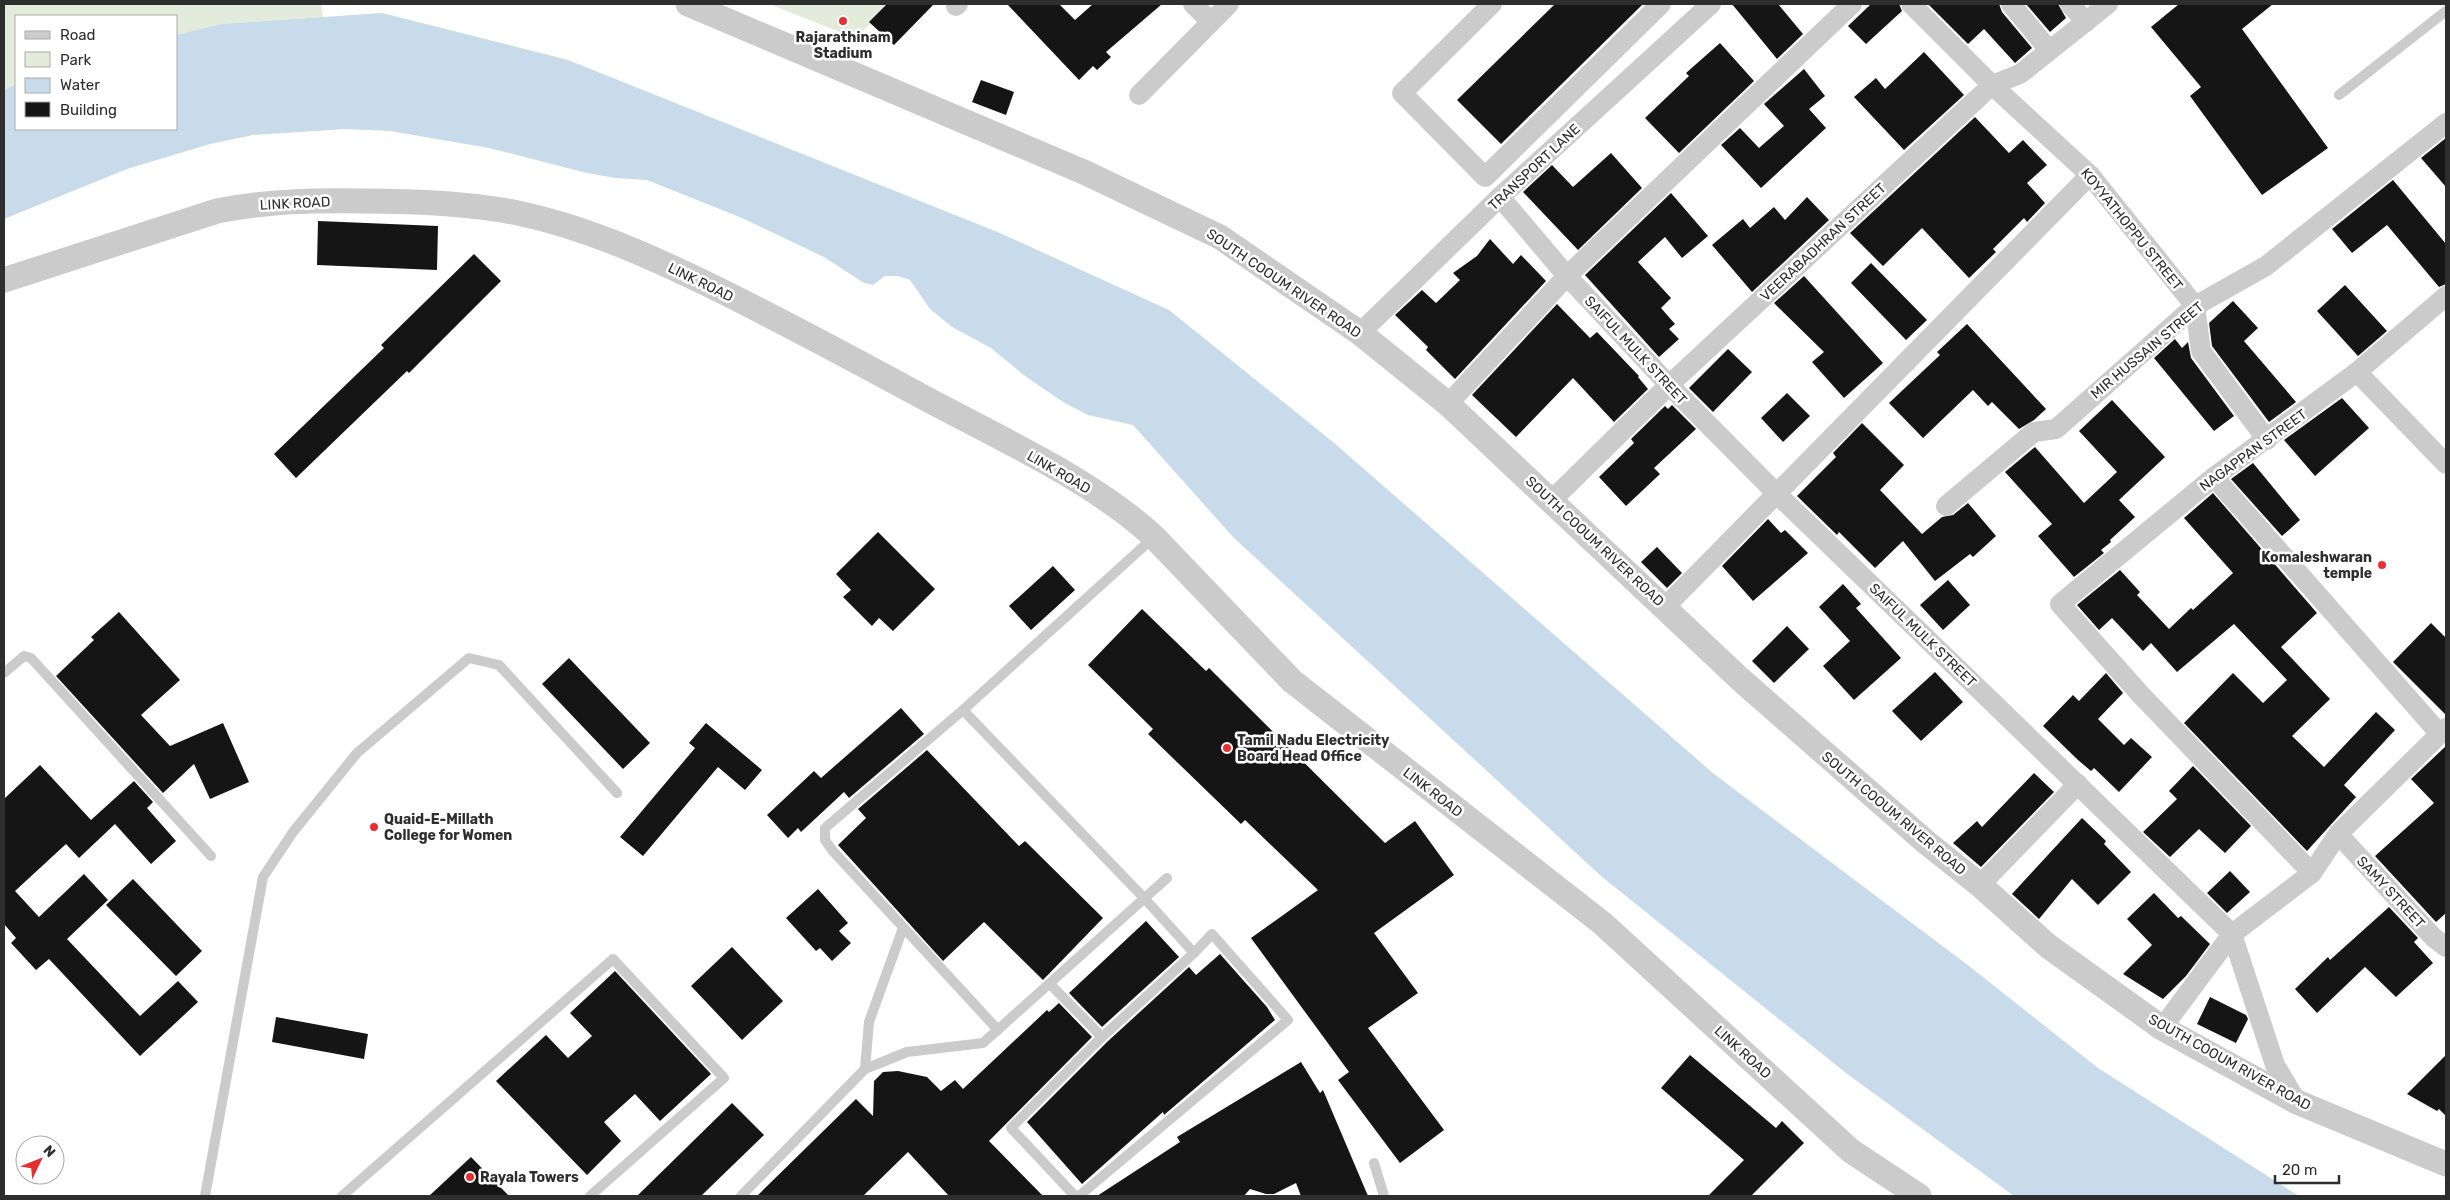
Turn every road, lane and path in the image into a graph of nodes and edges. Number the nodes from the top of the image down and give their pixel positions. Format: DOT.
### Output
graph roads {
  1 [pos="688,4"];
  2 [pos="1194,4"];
  3 [pos="1229,4"];
  4 [pos="1492,4"];
  5 [pos="1661,4"];
  6 [pos="1710,4"];
  7 [pos="1852,4"];
  8 [pos="1911,4"];
  9 [pos="2011,4"];
  10 [pos="2070,4"];
  11 [pos="2107,4"];
  12 [pos="2446,11"];
  13 [pos="1211,22"];
  14 [pos="2086,22"];
  15 [pos="2049,50"];
  16 [pos="1992,85"];
  17 [pos="1138,95"];
  18 [pos="2339,95"];
  19 [pos="2446,123"];
  20 [pos="2090,175"];
  21 [pos="1500,197"];
  22 [pos="1567,276"];
  23 [pos="4,280"];
  24 [pos="2446,296"];
  25 [pos="2195,306"];
  26 [pos="1360,333"];
  27 [pos="2357,372"];
  28 [pos="1669,385"];
  29 [pos="1448,404"];
  30 [pos="2267,440"];
  31 [pos="2446,464"];
  32 [pos="2214,477"];
  33 [pos="1777,494"];
  34 [pos="1552,500"];
  35 [pos="1946,506"];
  36 [pos="1154,537"];
  37 [pos="1665,607"];
  38 [pos="4,673"];
  39 [pos="963,710"];
  40 [pos="2443,731"];
  41 [pos="2078,784"];
  42 [pos="617,793"];
  43 [pos="2338,834"];
  44 [pos="211,856"];
  45 [pos="2312,873"];
  46 [pos="1167,878"];
  47 [pos="1980,885"];
  48 [pos="1144,899"];
  49 [pos="903,928"];
  50 [pos="2232,934"];
  51 [pos="2446,947"];
  52 [pos="1194,953"];
  53 [pos="1050,984"];
  54 [pos="2162,1028"];
  55 [pos="998,1030"];
  56 [pos="1102,1037"];
  57 [pos="865,1069"];
  58 [pos="2297,1102"];
  59 [pos="1374,1163"];
  60 [pos="2446,1164"];
  61 [pos="205,1196"];
  62 [pos="342,1196"];
  63 [pos="590,1196"];
  64 [pos="741,1196"];
  65 [pos="1075,1196"];
  66 [pos="1079,1196"];
  67 [pos="1384,1196"];
  68 [pos="1919,1196"];
  1 -- 26 [label="street, SOUTH COOUM RIVER ROAD"];
  2 -- 13 [label="street"];
  3 -- 13 [label="street"];
  4 -- 5 [label="street"];
  6 -- 21 [label="street, TRANSPORT LANE"];
  7 -- 22 [label="street"];
  8 -- 16 [label="street, KOYYATHOPPU STREET"];
  9 -- 15 [label="street"];
  10 -- 14 [label="street"];
  11 -- 14 [label="street, VEERABADHRAN STREET"];
  12 -- 18 [label="lane"];
  13 -- 17 [label="street"];
  14 -- 15 [label="street, VEERABADHRAN STREET"];
  15 -- 16 [label="street, VEERABADHRAN STREET"];
  16 -- 20 [label="street, KOYYATHOPPU STREET"];
  16 -- 28 [label="street, VEERABADHRAN STREET"];
  19 -- 25 [label="street, MIR HUSSAIN STREET"];
  20 -- 25 [label="street, KOYYATHOPPU STREET"];
  20 -- 33 [label="street"];
  21 -- 22 [label="street, SAIFUL MULK STREET"];
  21 -- 26 [label="street, TRANSPORT LANE"];
  22 -- 28 [label="street, SAIFUL MULK STREET"];
  22 -- 29 [label="street"];
  23 -- 36 [label="street, LINK ROAD"];
  24 -- 27 [label="street, NAGAPPAN STREET"];
  25 -- 30 [label="street"];
  25 -- 35 [label="street, MIR HUSSAIN STREET"];
  26 -- 29 [label="street, SOUTH COOUM RIVER ROAD"];
  27 -- 30 [label="street, NAGAPPAN STREET"];
  27 -- 31 [label="street"];
  28 -- 33 [label="street, SAIFUL MULK STREET"];
  28 -- 34 [label="street, VEERABADHRAN STREET"];
  29 -- 34 [label="street, SOUTH COOUM RIVER ROAD"];
  30 -- 32 [label="street, NAGAPPAN STREET"];
  32 -- 40 [label="street"];
  32 -- 45 [label="street, NAGAPPAN STREET"];
  33 -- 37 [label="street"];
  33 -- 41 [label="street, SAIFUL MULK STREET"];
  34 -- 37 [label="street, SOUTH COOUM RIVER ROAD"];
  36 -- 39 [label="lane"];
  36 -- 68 [label="street, LINK ROAD"];
  37 -- 47 [label="street, SOUTH COOUM RIVER ROAD"];
  38 -- 44 [label="lane"];
  39 -- 48 [label="lane"];
  39 -- 49 [label="lane"];
  40 -- 43 [label="street"];
  41 -- 47 [label="street"];
  41 -- 50 [label="street, SAIFUL MULK STREET"];
  42 -- 61 [label="lane"];
  43 -- 45 [label="street"];
  43 -- 51 [label="street, SAMY STREET"];
  45 -- 50 [label="street"];
  46 -- 48 [label="lane"];
  47 -- 54 [label="street, SOUTH COOUM RIVER ROAD"];
  48 -- 52 [label="lane"];
  48 -- 53 [label="lane"];
  49 -- 55 [label="lane"];
  49 -- 57 [label="lane"];
  50 -- 54 [label="street"];
  50 -- 58 [label="street, SAIFUL MULK STREET"];
  52 -- 56 [label="lane"];
  52 -- 66 [label="lane"];
  53 -- 55 [label="lane"];
  53 -- 56 [label="lane"];
  54 -- 58 [label="street, SOUTH COOUM RIVER ROAD"];
  55 -- 57 [label="lane"];
  56 -- 65 [label="lane"];
  57 -- 64 [label="lane"];
  58 -- 60 [label="street, SOUTH COOUM RIVER ROAD"];
  59 -- 67 [label="lane"];
  62 -- 63 [label="lane"];
}
